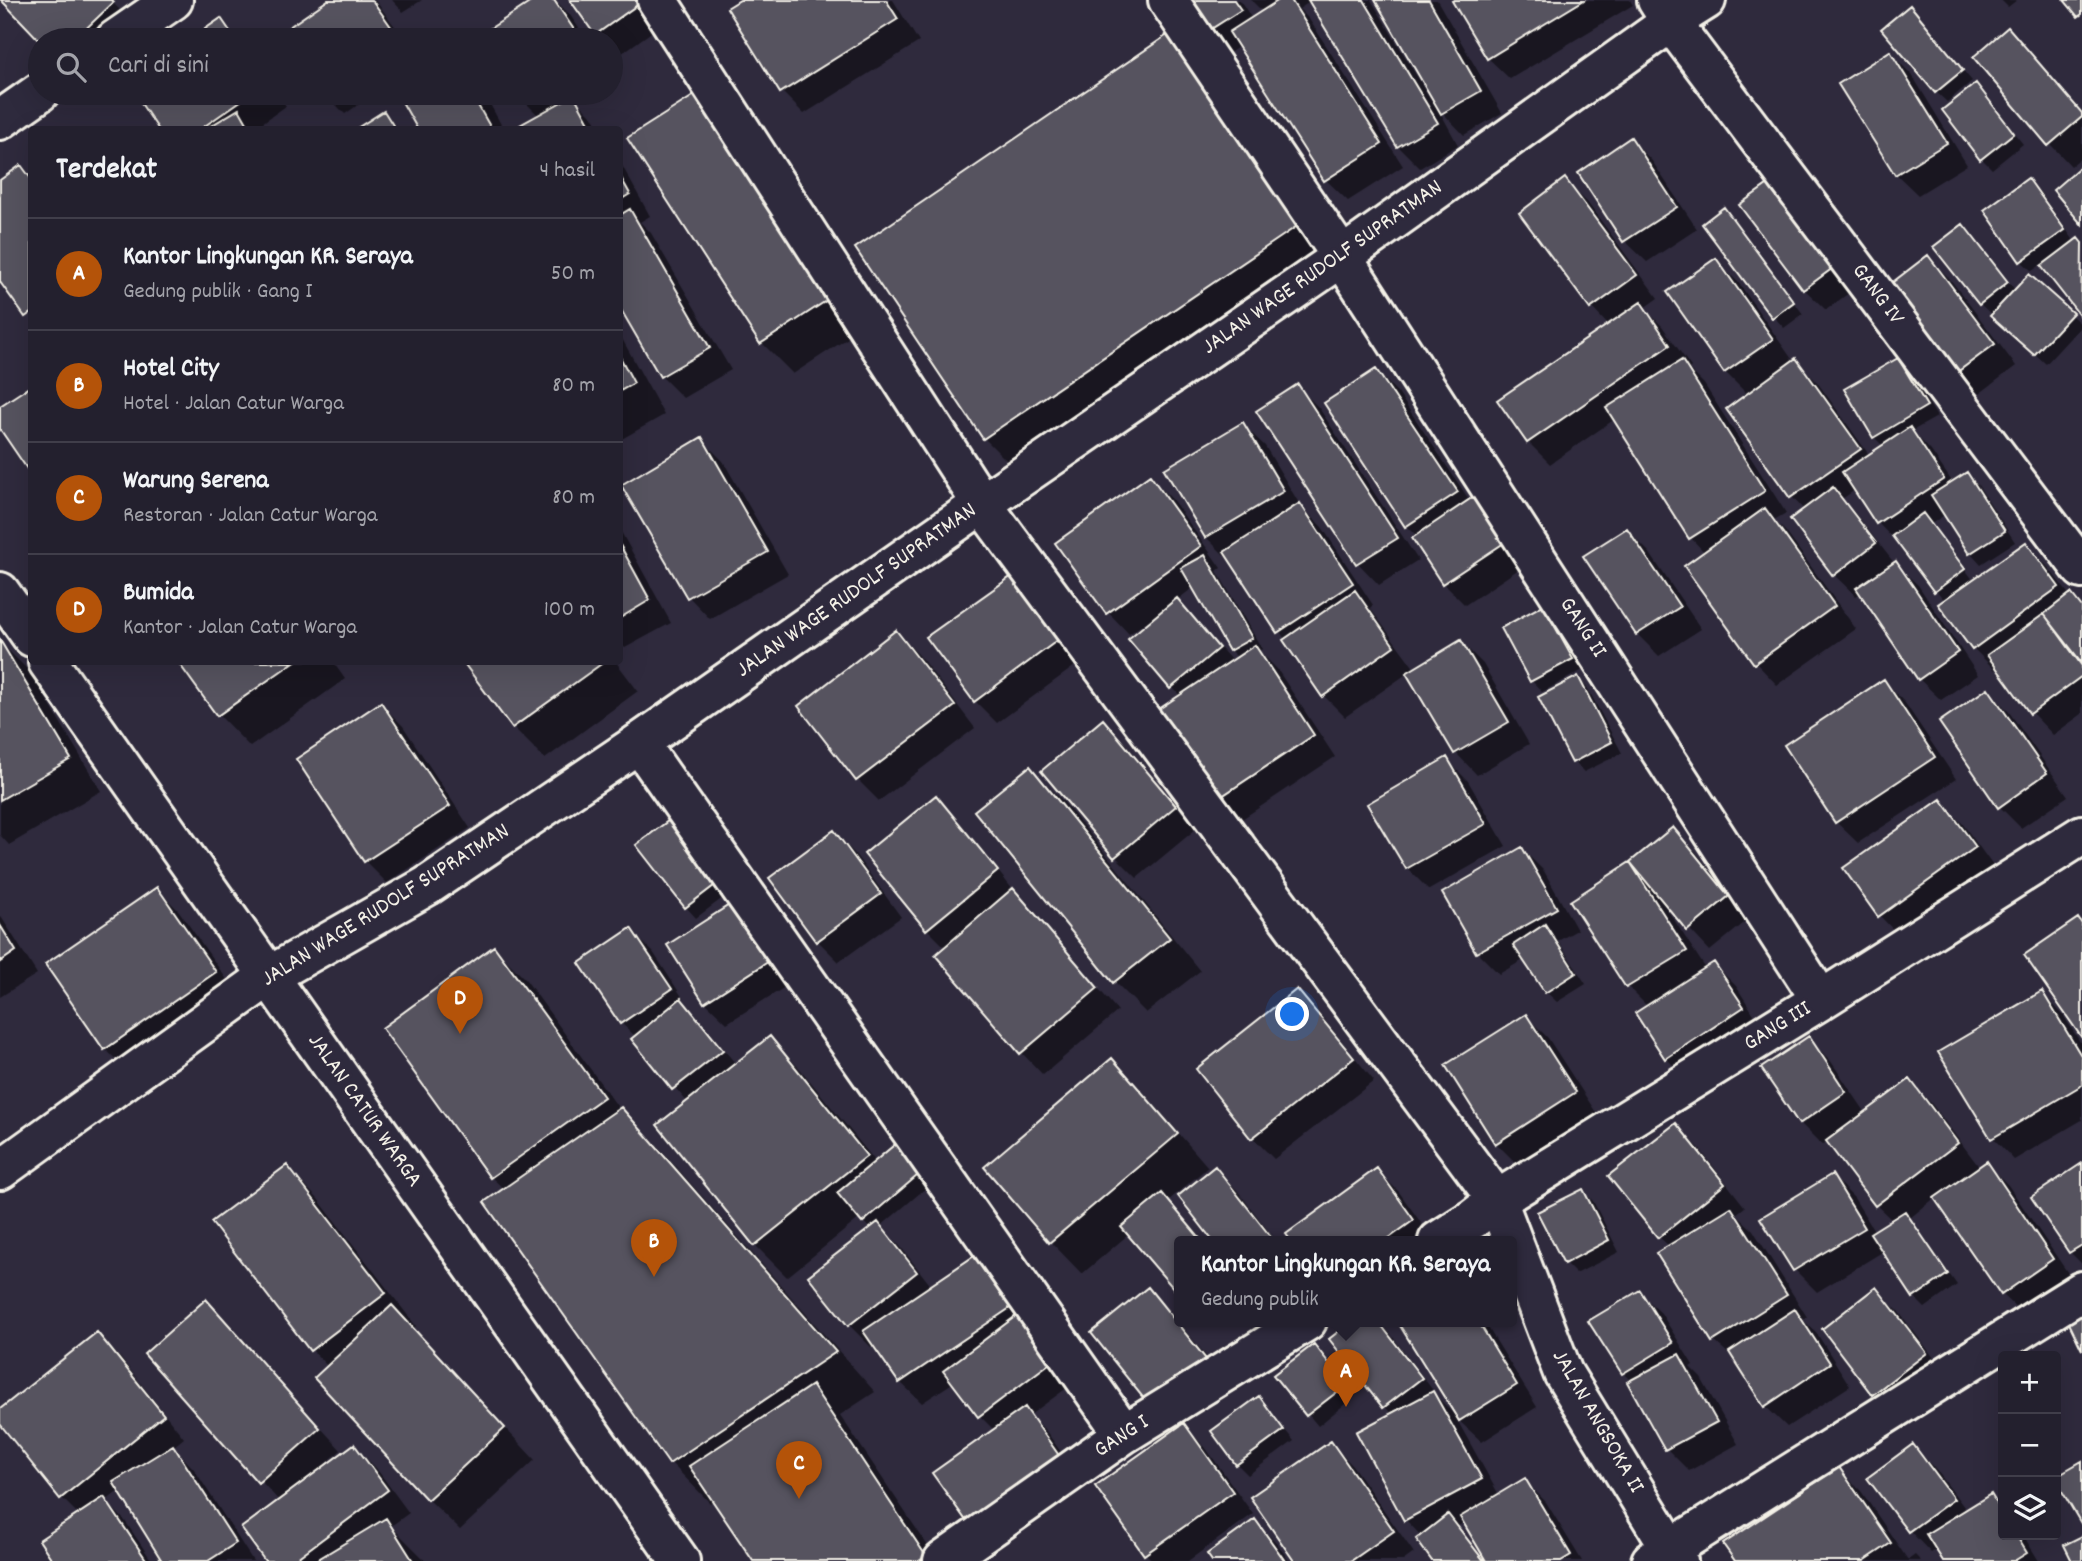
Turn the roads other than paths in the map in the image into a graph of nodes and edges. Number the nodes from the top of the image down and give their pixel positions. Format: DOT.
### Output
graph roads {
  1 [pos="173,0"];
  2 [pos="657,0"];
  3 [pos="1168,0"];
  4 [pos="1706,0"];
  5 [pos="1664,11"];
  6 [pos="132,28"];
  7 [pos="28,100"];
  8 [pos="0,120"];
  9 [pos="1342,257"];
  10 [pos="982,504"];
  11 [pos="2082,569"];
  12 [pos="0,593"];
  13 [pos="28,632"];
  14 [pos="50,665"];
  15 [pos="639,743"];
  16 [pos="2082,835"];
  17 [pos="269,976"];
  18 [pos="1821,1000"];
  19 [pos="0,1170"];
  20 [pos="1485,1209"];
  21 [pos="1445,1236"];
  22 [pos="1498,1236"];
  23 [pos="1517,1276"];
  24 [pos="2082,1291"];
  25 [pos="1297,1327"];
  26 [pos="1124,1434"];
  27 [pos="1666,1556"];
  28 [pos="680,1561"];
  29 [pos="943,1561"];
  1 -- 6 [label="street"];
  2 -- 10 [label="street, JALAN ANGSOKA II"];
  3 -- 9 [label="street, GANG II"];
  4 -- 5 [label="street, JALAN WAGE RUDOLF SUPRATMAN"];
  5 -- 9 [label="street, JALAN WAGE RUDOLF SUPRATMAN"];
  5 -- 11 [label="street, GANG IV"];
  7 -- 8 [label="street"];
  9 -- 10 [label="street, JALAN WAGE RUDOLF SUPRATMAN"];
  9 -- 18 [label="street, GANG II"];
  10 -- 15 [label="street, JALAN WAGE RUDOLF SUPRATMAN"];
  10 -- 20 [label="street, JALAN ANGSOKA II"];
  12 -- 13 [label="street"];
  14 -- 17 [label="street, JALAN CATUR WARGA"];
  15 -- 17 [label="street, JALAN WAGE RUDOLF SUPRATMAN"];
  15 -- 26 [label="street"];
  16 -- 18 [label="street, GANG III"];
  17 -- 19 [label="street, JALAN WAGE RUDOLF SUPRATMAN"];
  17 -- 28 [label="street, JALAN CATUR WARGA"];
  18 -- 20 [label="street, GANG III"];
  20 -- 21 [label="street"];
  20 -- 22 [label="street, JALAN ANGSOKA II"];
  23 -- 27 [label="street, JALAN ANGSOKA II"];
  24 -- 27 [label="street"];
  25 -- 26 [label="street, GANG I"];
  26 -- 29 [label="street, GANG I"];
}
